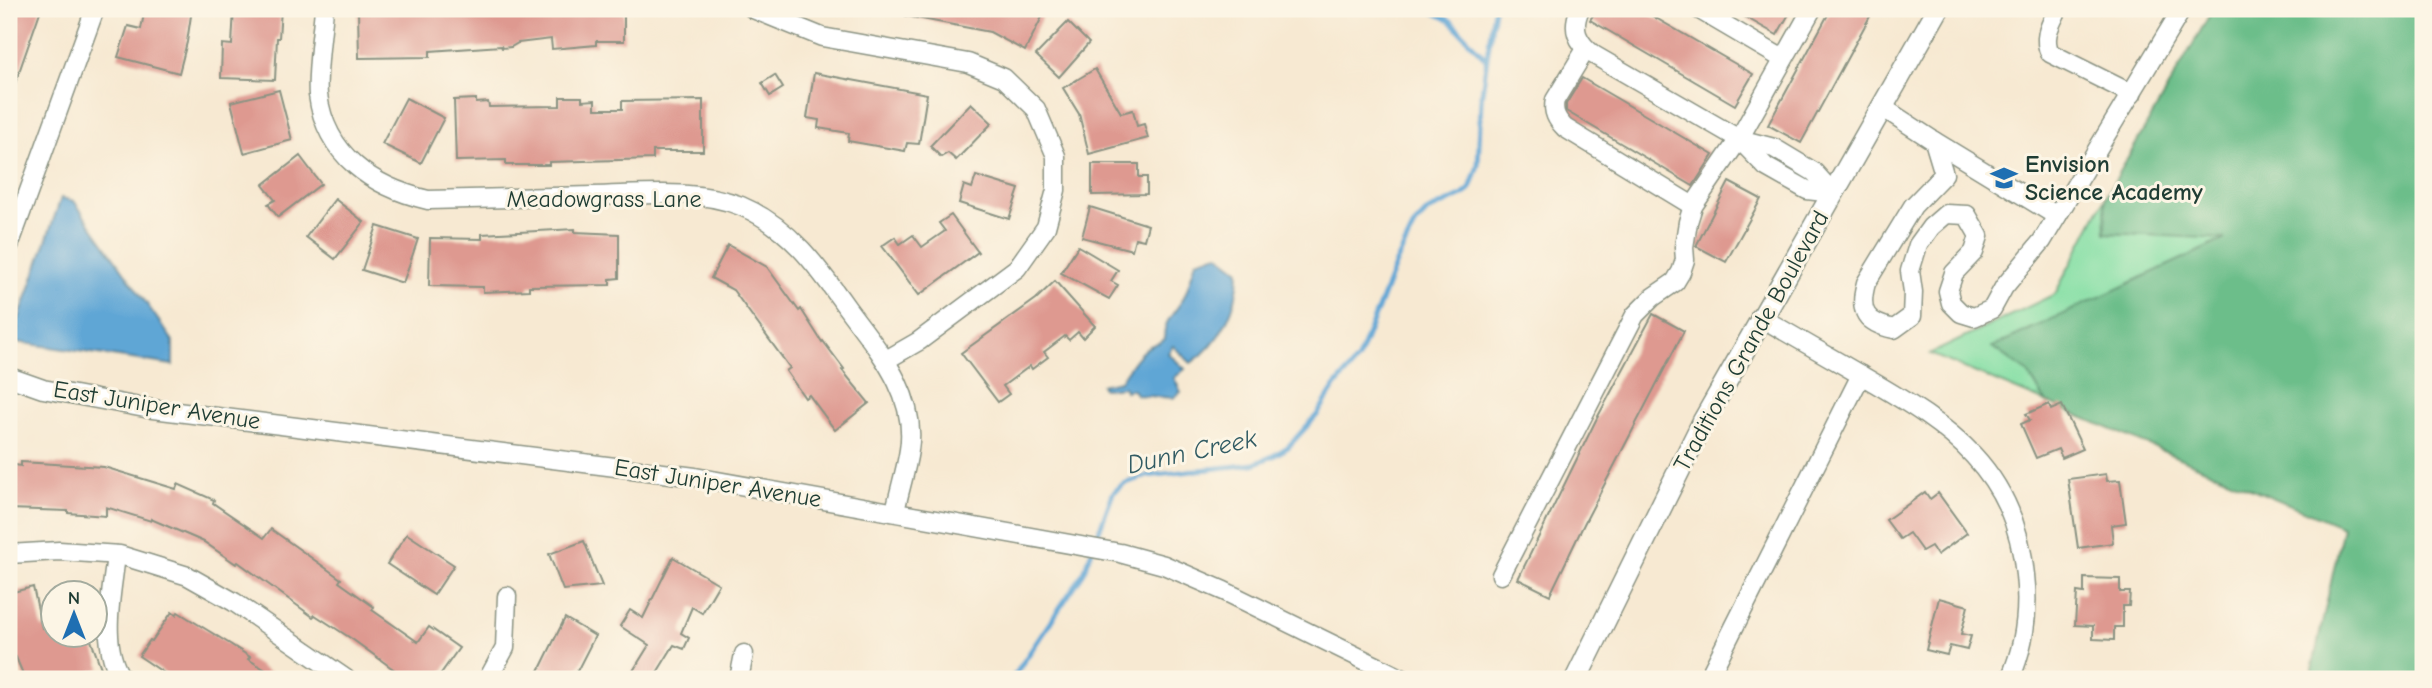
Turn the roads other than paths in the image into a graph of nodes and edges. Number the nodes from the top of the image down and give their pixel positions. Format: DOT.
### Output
graph roads {
  1 [pos="95,9"];
  2 [pos="324,9"];
  3 [pos="753,9"];
  4 [pos="1580,9"];
  5 [pos="1698,9"];
  6 [pos="1812,9"];
  7 [pos="1938,9"];
  8 [pos="2058,9"];
  9 [pos="2182,9"];
  10 [pos="1586,49"];
  11 [pos="1783,59"];
  12 [pos="2132,94"];
  13 [pos="1882,107"];
  14 [pos="1738,139"];
  15 [pos="1934,141"];
  16 [pos="1833,193"];
  17 [pos="1693,206"];
  18 [pos="14,208"];
  19 [pos="2057,216"];
  20 [pos="9,246"];
  21 [pos="1760,317"];
  22 [pos="886,360"];
  23 [pos="1861,375"];
  24 [pos="9,377"];
  25 [pos="895,512"];
  26 [pos="9,554"];
  27 [pos="116,555"];
  28 [pos="1501,575"];
  29 [pos="507,596"];
  30 [pos="744,654"];
  31 [pos="122,679"];
  32 [pos="346,679"];
  33 [pos="488,679"];
  34 [pos="739,679"];
  35 [pos="1403,679"];
  36 [pos="1576,679"];
  37 [pos="1708,679"];
  38 [pos="2010,679"];
  1 -- 18 [label="street"];
  2 -- 22 [label="street, Meadowgrass Lane"];
  3 -- 22 [label="street"];
  4 -- 10 [label="street"];
  5 -- 11 [label="street"];
  6 -- 11 [label="street"];
  7 -- 13 [label="main road, Traditions Grande Boulevard"];
  8 -- 12 [label="street"];
  9 -- 12 [label="street"];
  10 -- 14 [label="street"];
  10 -- 17 [label="street"];
  11 -- 14 [label="street"];
  12 -- 19 [label="street"];
  13 -- 15 [label="street"];
  13 -- 16 [label="main road, Traditions Grande Boulevard"];
  14 -- 16 [label="street"];
  14 -- 17 [label="street"];
  15 -- 19 [label="street"];
  15 -- 19 [label="street"];
  16 -- 21 [label="main road, Traditions Grande Boulevard"];
  17 -- 28 [label="street"];
  18 -- 20 [label="street"];
  21 -- 23 [label="street"];
  21 -- 36 [label="main road, Traditions Grande Boulevard"];
  22 -- 25 [label="street, Meadowgrass Lane"];
  23 -- 37 [label="street"];
  23 -- 38 [label="street"];
  24 -- 25 [label="street, East Juniper Avenue"];
  25 -- 35 [label="street, East Juniper Avenue"];
  26 -- 27 [label="street"];
  27 -- 31 [label="street"];
  27 -- 32 [label="street"];
  29 -- 33 [label="street"];
  30 -- 34 [label="street"];
}
